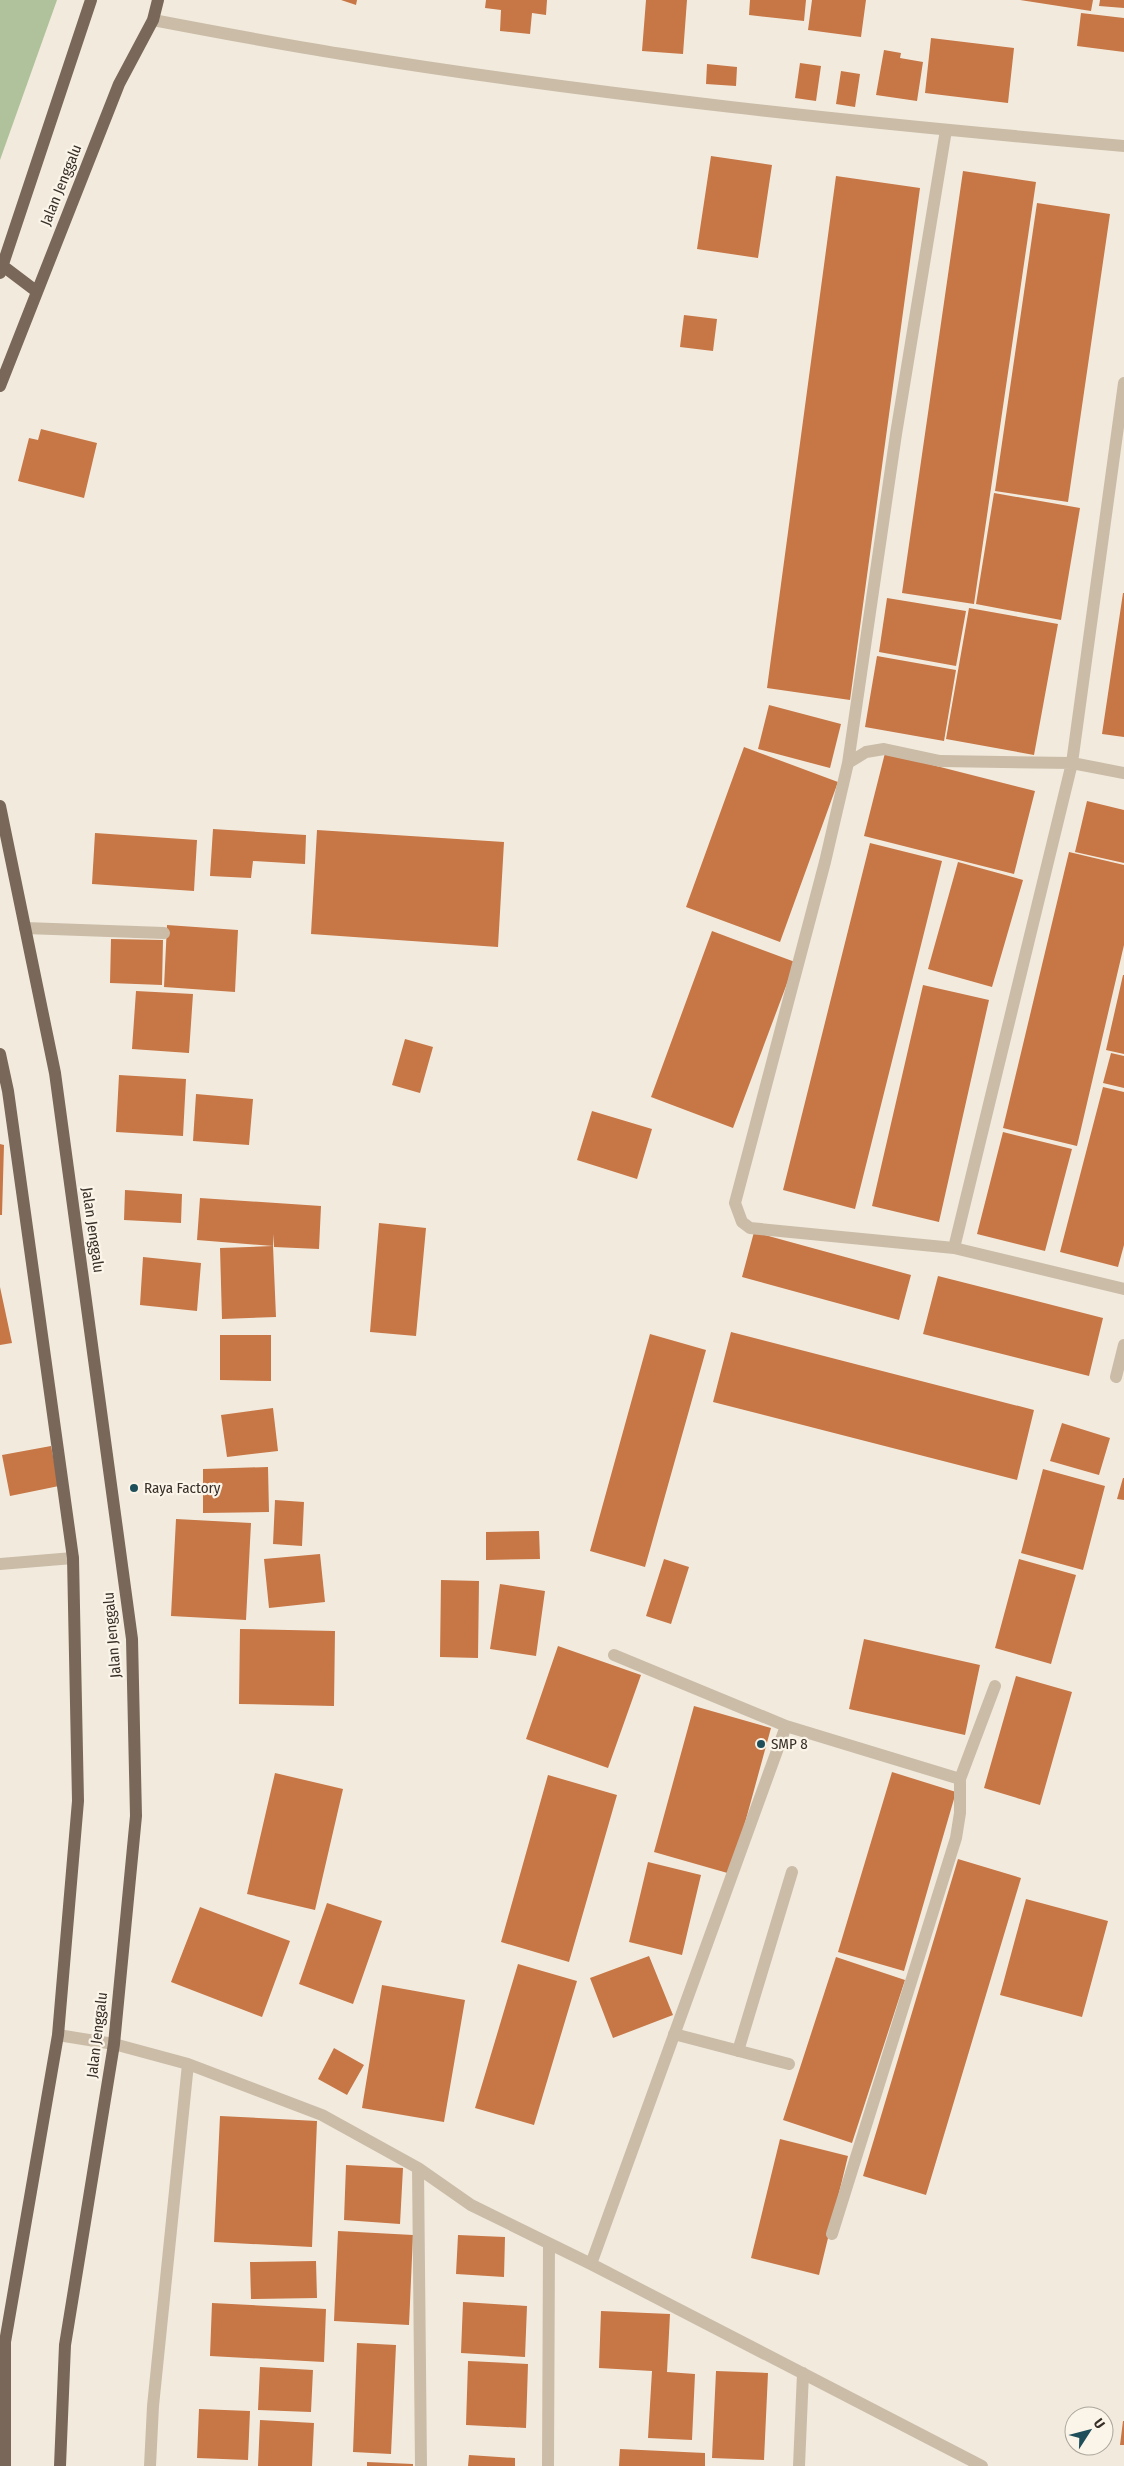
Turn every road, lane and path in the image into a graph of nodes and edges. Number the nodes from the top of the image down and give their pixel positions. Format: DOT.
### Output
graph roads {
  1 [pos="91,0"];
  2 [pos="158,0"];
  3 [pos="153,20"];
  4 [pos="946,130"];
  5 [pos="1124,146"];
  6 [pos="1,270"];
  7 [pos="36,291"];
  8 [pos="1124,382"];
  9 [pos="0,386"];
  10 [pos="1072,762"];
  11 [pos="848,763"];
  12 [pos="1124,773"];
  13 [pos="0,806"];
  14 [pos="25,928"];
  15 [pos="164,933"];
  16 [pos="0,1054"];
  17 [pos="4,1091"];
  18 [pos="954,1248"];
  19 [pos="1124,1289"];
  20 [pos="1124,1345"];
  21 [pos="1116,1377"];
  22 [pos="73,1558"];
  23 [pos="0,1564"];
  24 [pos="614,1655"];
  25 [pos="995,1686"];
  26 [pos="786,1726"];
  27 [pos="960,1779"];
  28 [pos="792,1872"];
  29 [pos="674,2034"];
  30 [pos="58,2035"];
  31 [pos="114,2044"];
  32 [pos="738,2051"];
  33 [pos="188,2064"];
  34 [pos="789,2064"];
  35 [pos="418,2168"];
  36 [pos="832,2234"];
  37 [pos="549,2244"];
  38 [pos="591,2264"];
  39 [pos="803,2373"];
  40 [pos="5,2466"];
  41 [pos="60,2466"];
  42 [pos="150,2466"];
  43 [pos="421,2466"];
  44 [pos="548,2466"];
  45 [pos="799,2466"];
  46 [pos="982,2466"];
  1 -- 6 [label="main road, Jalan Jenggalu"];
  2 -- 3 [label="main road, Jalan Jenggalu"];
  3 -- 4 [label="street"];
  3 -- 7 [label="main road, Jalan Jenggalu"];
  4 -- 5 [label="street"];
  4 -- 11 [label="street"];
  6 -- 7 [label="main road"];
  7 -- 9 [label="main road, Jalan Jenggalu"];
  8 -- 10 [label="street"];
  10 -- 11 [label="street"];
  10 -- 12 [label="street"];
  10 -- 18 [label="street"];
  11 -- 18 [label="street"];
  13 -- 14 [label="main road, Jalan Jenggalu"];
  14 -- 15 [label="street"];
  14 -- 31 [label="main road, Jalan Jenggalu"];
  16 -- 17 [label="main road"];
  17 -- 22 [label="main road"];
  18 -- 19 [label="street"];
  20 -- 21 [label="street"];
  22 -- 23 [label="street"];
  22 -- 30 [label="main road"];
  24 -- 26 [label="street"];
  25 -- 27 [label="street"];
  26 -- 27 [label="street"];
  26 -- 29 [label="street"];
  27 -- 36 [label="street"];
  28 -- 32 [label="street"];
  29 -- 32 [label="street"];
  29 -- 38 [label="street"];
  30 -- 31 [label="street"];
  30 -- 40 [label="main road"];
  31 -- 33 [label="street"];
  31 -- 41 [label="main road, Jalan Jenggalu"];
  32 -- 34 [label="street"];
  33 -- 35 [label="street"];
  33 -- 42 [label="street"];
  35 -- 37 [label="street"];
  35 -- 43 [label="street"];
  37 -- 38 [label="street"];
  37 -- 44 [label="street"];
  38 -- 39 [label="street"];
  39 -- 45 [label="street"];
  39 -- 46 [label="street"];
}
